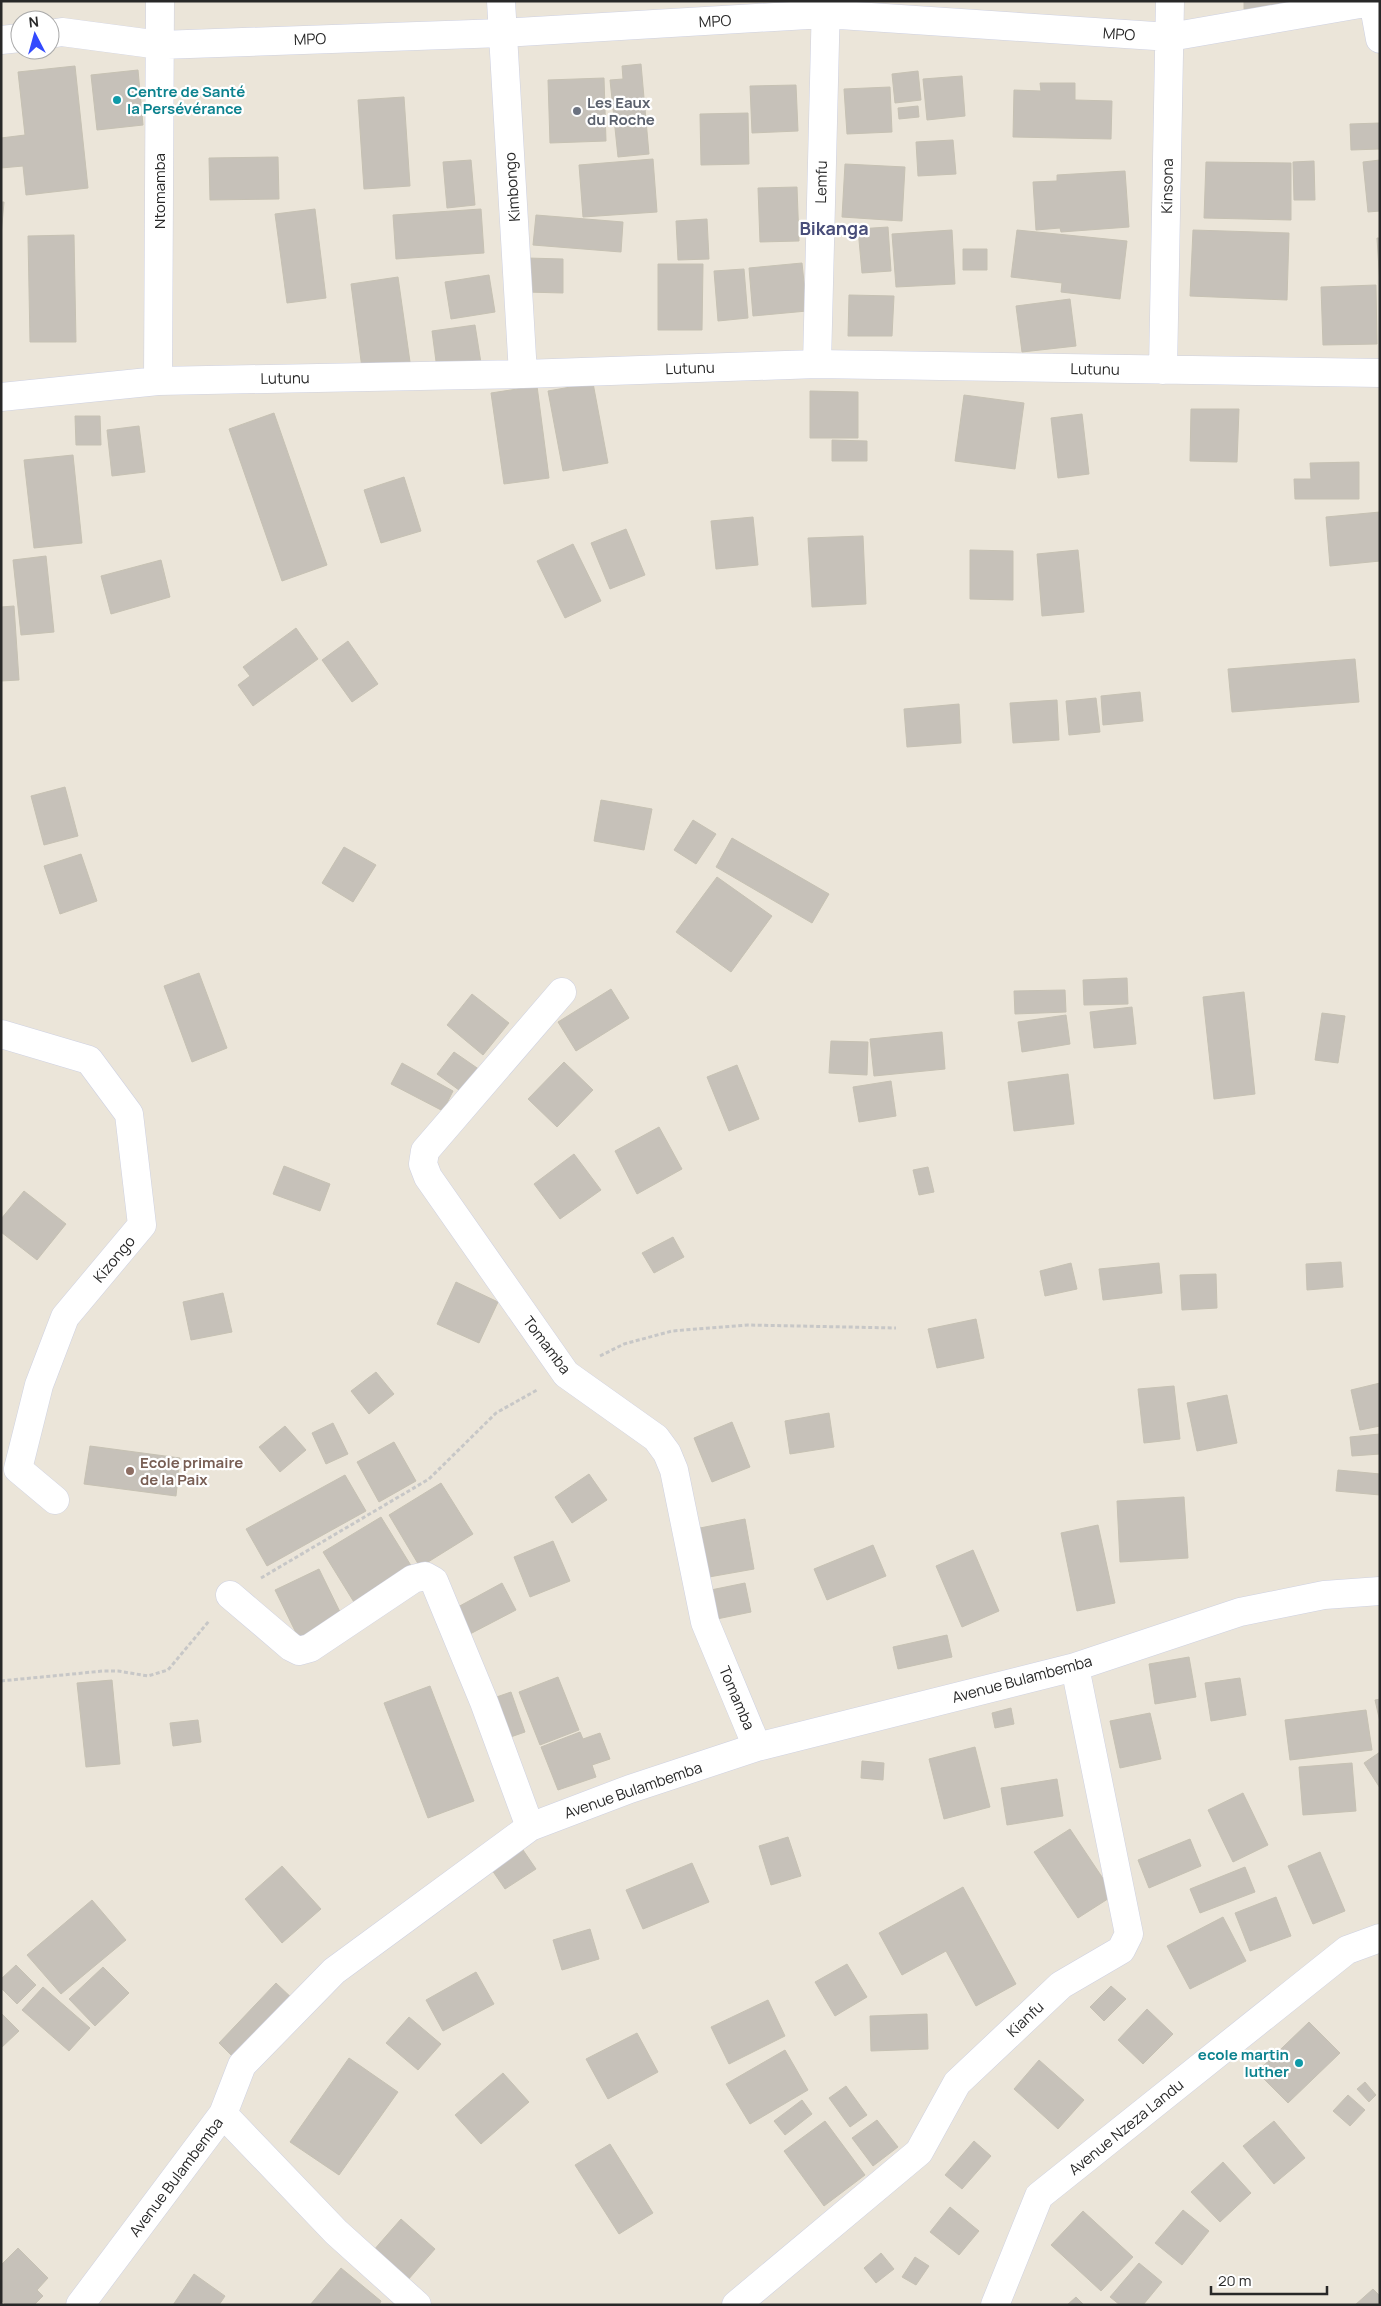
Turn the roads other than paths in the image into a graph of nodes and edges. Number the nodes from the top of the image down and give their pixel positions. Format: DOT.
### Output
graph roads {
  1 [pos="160,1"];
  2 [pos="501,1"];
  3 [pos="1170,1"];
  4 [pos="1374,2"];
  5 [pos="826,8"];
  6 [pos="60,32"];
  7 [pos="502,33"];
  8 [pos="1170,37"];
  9 [pos="1380,39"];
  10 [pos="160,45"];
  11 [pos="817,364"];
  12 [pos="1163,370"];
  13 [pos="1380,373"];
  14 [pos="523,374"];
  15 [pos="158,381"];
  16 [pos="1,397"];
  17 [pos="562,992"];
  18 [pos="1,1034"];
  19 [pos="56,1500"];
  20 [pos="1380,1591"];
  21 [pos="230,1595"];
  22 [pos="1075,1667"];
  23 [pos="757,1747"];
  24 [pos="530,1827"];
  25 [pos="1380,1938"];
  26 [pos="223,2114"];
  27 [pos="80,2305"];
  28 [pos="417,2305"];
  29 [pos="736,2305"];
  30 [pos="995,2305"];
  1 -- 10 [label="street, Ntomamba"];
  2 -- 7 [label="street, Kimbongo"];
  3 -- 8 [label="street, Kinsona"];
  4 -- 8 [label="street, MPO"];
  4 -- 9 [label="street"];
  5 -- 7 [label="street, MPO"];
  5 -- 8 [label="street, MPO"];
  5 -- 11 [label="street, Lemfu"];
  6 -- 10 [label="street, MPO"];
  7 -- 10 [label="street, MPO"];
  7 -- 14 [label="street, Kimbongo"];
  8 -- 12 [label="street, Kinsona"];
  10 -- 15 [label="street, Ntomamba"];
  11 -- 12 [label="street, Lutunu"];
  11 -- 14 [label="street, Lutunu"];
  12 -- 13 [label="street, Lutunu"];
  14 -- 15 [label="street, Lutunu"];
  15 -- 16 [label="street, Lutunu"];
  17 -- 23 [label="street, Tomamba"];
  18 -- 19 [label="street, Kizongo"];
  20 -- 22 [label="street, Avenue Bulambemba"];
  21 -- 24 [label="street"];
  22 -- 23 [label="street, Avenue Bulambemba"];
  22 -- 29 [label="street, Kianfu"];
  23 -- 24 [label="street, Avenue Bulambemba"];
  24 -- 26 [label="street, Avenue Bulambemba"];
  25 -- 30 [label="street, Avenue Nzeza Landu"];
  26 -- 27 [label="street, Avenue Bulambemba"];
  26 -- 28 [label="street"];
}
